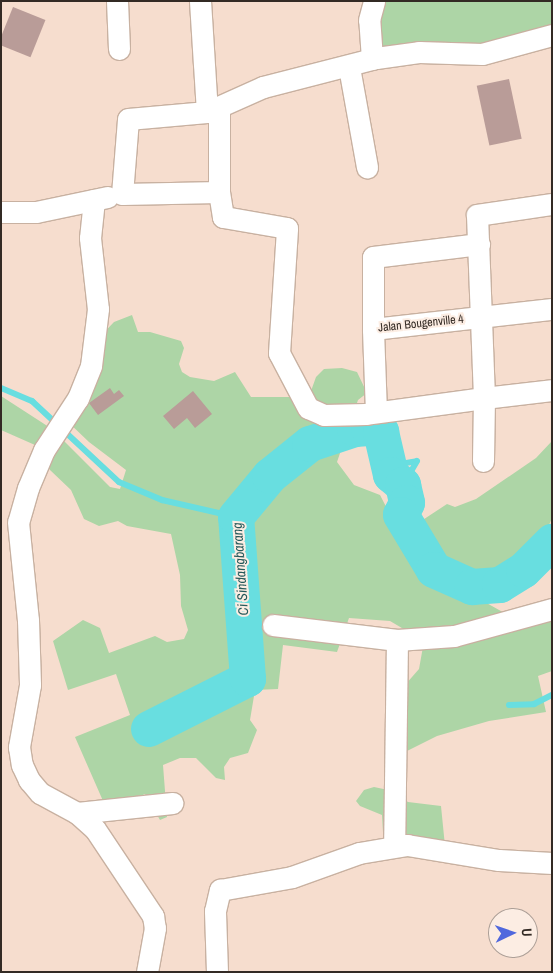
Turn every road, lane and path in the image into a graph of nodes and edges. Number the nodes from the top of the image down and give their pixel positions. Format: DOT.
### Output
graph roads {
  1 [pos="117,1"];
  2 [pos="200,1"];
  3 [pos="374,1"];
  4 [pos="552,34"];
  5 [pos="119,49"];
  6 [pos="372,60"];
  7 [pos="349,67"];
  8 [pos="213,111"];
  9 [pos="367,167"];
  10 [pos="219,192"];
  11 [pos="122,194"];
  12 [pos="94,200"];
  13 [pos="552,204"];
  14 [pos="1,212"];
  15 [pos="479,244"];
  16 [pos="552,309"];
  17 [pos="480,318"];
  18 [pos="373,328"];
  19 [pos="552,390"];
  20 [pos="484,398"];
  21 [pos="376,412"];
  22 [pos="483,461"];
  23 [pos="552,609"];
  24 [pos="272,625"];
  25 [pos="397,640"];
  26 [pos="172,803"];
  27 [pos="77,813"];
  28 [pos="394,846"];
  29 [pos="552,863"];
  30 [pos="148,972"];
  31 [pos="217,972"];
  1 -- 5 [label="street"];
  2 -- 8 [label="street"];
  3 -- 6 [label="street"];
  4 -- 6 [label="street"];
  6 -- 7 [label="street"];
  7 -- 8 [label="street"];
  7 -- 9 [label="street"];
  8 -- 10 [label="street"];
  8 -- 11 [label="street"];
  10 -- 11 [label="street"];
  10 -- 21 [label="street"];
  11 -- 12 [label="street"];
  12 -- 14 [label="street"];
  12 -- 27 [label="street"];
  13 -- 15 [label="street"];
  15 -- 17 [label="street"];
  15 -- 18 [label="street"];
  16 -- 17 [label="street, Jalan Bougenville 4"];
  17 -- 18 [label="street, Jalan Bougenville 4"];
  17 -- 20 [label="street"];
  18 -- 21 [label="street, Jalan Bougenville 4"];
  19 -- 20 [label="street"];
  20 -- 21 [label="street"];
  20 -- 22 [label="street"];
  23 -- 25 [label="street"];
  24 -- 25 [label="street"];
  25 -- 28 [label="street"];
  26 -- 27 [label="street"];
  27 -- 30 [label="street"];
  28 -- 29 [label="street"];
  28 -- 31 [label="street"];
}
